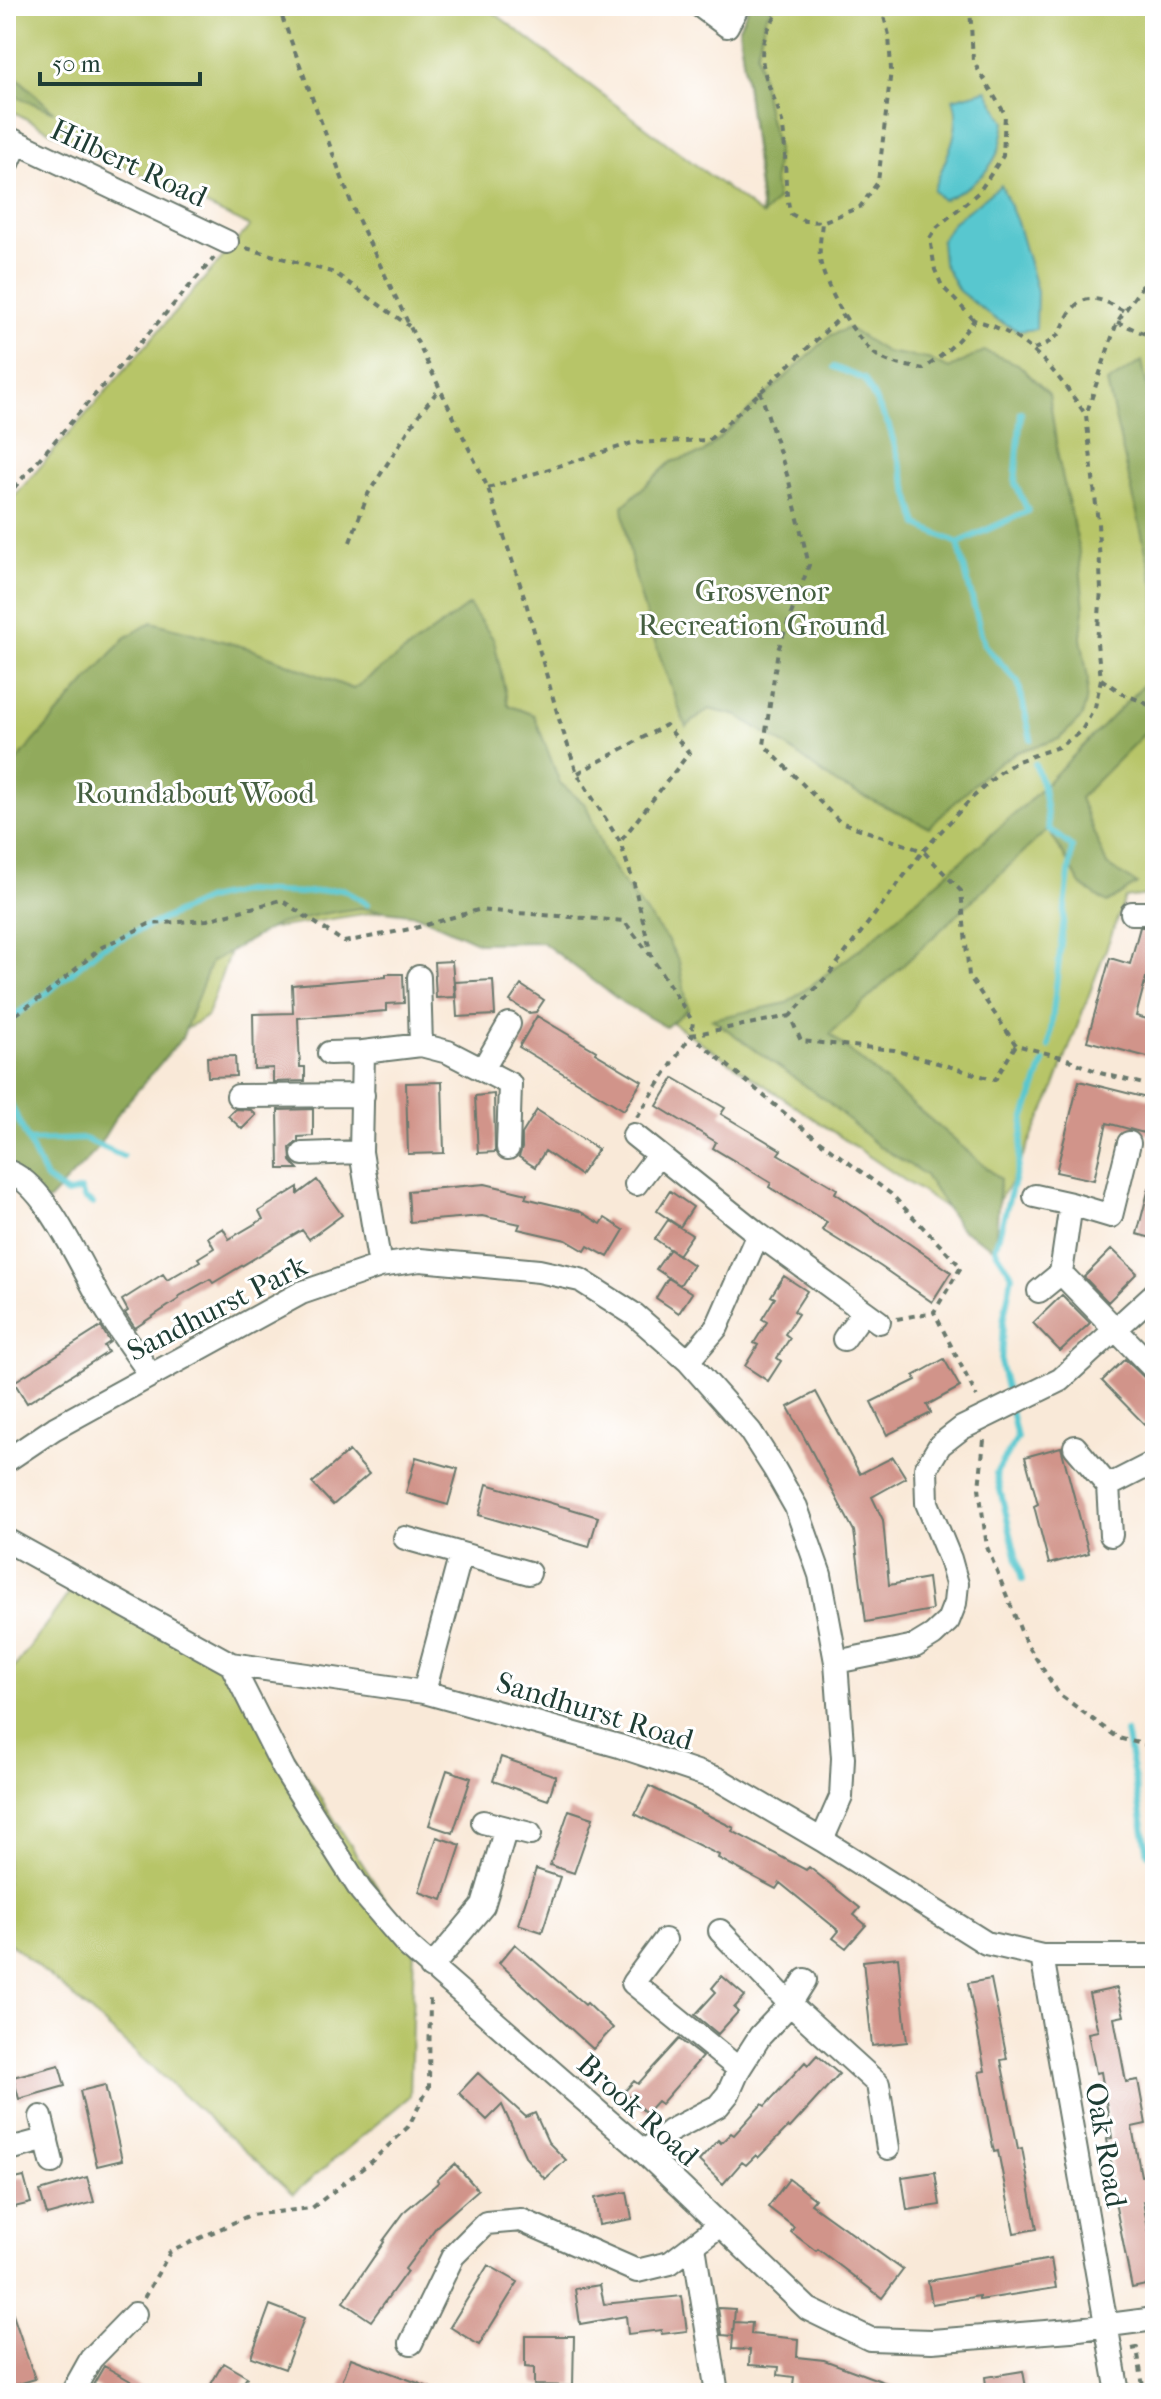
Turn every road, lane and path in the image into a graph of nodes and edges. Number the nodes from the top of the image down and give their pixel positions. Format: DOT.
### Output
graph roads {
  1 [pos="278,6"];
  2 [pos="700,6"];
  3 [pos="738,6"];
  4 [pos="782,6"];
  5 [pos="881,6"];
  6 [pos="970,6"];
  7 [pos="1143,6"];
  8 [pos="1155,30"];
  9 [pos="12,140"];
  10 [pos="6,168"];
  11 [pos="822,222"];
  12 [pos="227,242"];
  13 [pos="1155,268"];
  14 [pos="1124,311"];
  15 [pos="844,314"];
  16 [pos="974,320"];
  17 [pos="1117,322"];
  18 [pos="411,327"];
  19 [pos="1155,338"];
  20 [pos="1034,349"];
  21 [pos="440,388"];
  22 [pos="760,391"];
  23 [pos="1086,415"];
  24 [pos="488,488"];
  25 [pos="6,497"];
  26 [pos="350,542"];
  27 [pos="1101,679"];
  28 [pos="1155,711"];
  29 [pos="577,773"];
  30 [pos="620,842"];
  31 [pos="923,851"];
  32 [pos="1132,913"];
  33 [pos="1155,913"];
  34 [pos="652,958"];
  35 [pos="419,977"];
  36 [pos="790,1016"];
  37 [pos="6,1021"];
  38 [pos="509,1024"];
  39 [pos="691,1035"];
  40 [pos="421,1045"];
  41 [pos="1016,1045"];
  42 [pos="363,1052"];
  43 [pos="329,1053"];
  44 [pos="483,1069"];
  45 [pos="1155,1087"];
  46 [pos="363,1095"];
  47 [pos="238,1096"];
  48 [pos="632,1130"];
  49 [pos="1129,1143"];
  50 [pos="508,1148"];
  51 [pos="361,1152"];
  52 [pos="303,1154"];
  53 [pos="658,1155"];
  54 [pos="6,1171"];
  55 [pos="636,1184"];
  56 [pos="1035,1196"];
  57 [pos="1071,1204"];
  58 [pos="758,1234"];
  59 [pos="380,1266"];
  60 [pos="1061,1273"];
  61 [pos="1039,1291"];
  62 [pos="1155,1293"];
  63 [pos="934,1312"];
  64 [pos="871,1317"];
  65 [pos="1116,1330"];
  66 [pos="844,1339"];
  67 [pos="688,1361"];
  68 [pos="1155,1370"];
  69 [pos="151,1375"];
  70 [pos="991,1414"];
  71 [pos="1075,1447"];
  72 [pos="6,1461"];
  73 [pos="1155,1462"];
  74 [pos="1108,1486"];
  75 [pos="1111,1535"];
  76 [pos="405,1538"];
  77 [pos="6,1540"];
  78 [pos="461,1554"];
  79 [pos="529,1573"];
  80 [pos="836,1662"];
  81 [pos="231,1664"];
  82 [pos="424,1692"];
  83 [pos="1155,1747"];
  84 [pos="483,1822"];
  85 [pos="506,1828"];
  86 [pos="530,1834"];
  87 [pos="822,1840"];
  88 [pos="720,1931"];
  89 [pos="665,1940"];
  90 [pos="1042,1956"];
  91 [pos="1155,1956"];
  92 [pos="431,1968"];
  93 [pos="805,1980"];
  94 [pos="790,2004"];
  95 [pos="739,2069"];
  96 [pos="888,2148"];
  97 [pos="6,2150"];
  98 [pos="644,2152"];
  99 [pos="52,2162"];
  100 [pos="720,2225"];
  101 [pos="694,2246"];
  102 [pos="135,2314"];
  103 [pos="1155,2319"];
  104 [pos="1107,2326"];
  105 [pos="411,2343"];
  106 [pos="72,2393"];
  107 [pos="717,2393"];
  108 [pos="1118,2393"];
  1 -- 18 [label="path"];
  2 -- 3 [label="street"];
  4 -- 11 [label="path"];
  5 -- 11 [label="path"];
  6 -- 16 [label="path"];
  7 -- 8 [label="path"];
  9 -- 10 [label="street"];
  9 -- 12 [label="street, Hilbert Road"];
  11 -- 15 [label="path"];
  12 -- 18 [label="path"];
  12 -- 25 [label="path"];
  13 -- 14 [label="path"];
  14 -- 17 [label="path"];
  14 -- 20 [label="path"];
  15 -- 16 [label="path"];
  15 -- 22 [label="path"];
  16 -- 20 [label="path"];
  17 -- 19 [label="path"];
  17 -- 23 [label="path"];
  18 -- 21 [label="path"];
  20 -- 23 [label="path"];
  21 -- 24 [label="path"];
  21 -- 26 [label="path"];
  22 -- 24 [label="path"];
  22 -- 31 [label="path"];
  23 -- 27 [label="path"];
  24 -- 29 [label="path"];
  27 -- 28 [label="path"];
  27 -- 31 [label="path"];
  29 -- 30 [label="path"];
  29 -- 30 [label="path"];
  30 -- 34 [label="path"];
  31 -- 36 [label="path"];
  31 -- 41 [label="path"];
  32 -- 33 [label="street"];
  34 -- 37 [label="path"];
  34 -- 39 [label="path"];
  35 -- 40 [label="street"];
  36 -- 39 [label="path"];
  36 -- 41 [label="path"];
  38 -- 44 [label="street"];
  39 -- 48 [label="path"];
  39 -- 63 [label="path"];
  40 -- 42 [label="street"];
  40 -- 44 [label="street"];
  41 -- 45 [label="path"];
  42 -- 43 [label="street"];
  42 -- 46 [label="street"];
  44 -- 50 [label="street"];
  46 -- 47 [label="street"];
  46 -- 51 [label="street"];
  48 -- 53 [label="street"];
  49 -- 57 [label="street"];
  51 -- 52 [label="street"];
  51 -- 59 [label="street"];
  53 -- 55 [label="street"];
  53 -- 58 [label="street"];
  54 -- 69 [label="street"];
  56 -- 57 [label="street"];
  57 -- 60 [label="street"];
  58 -- 64 [label="street"];
  58 -- 67 [label="street"];
  59 -- 67 [label="street, Sandhurst Park"];
  59 -- 69 [label="street, Sandhurst Park"];
  60 -- 61 [label="street"];
  60 -- 65 [label="street"];
  62 -- 65 [label="street"];
  63 -- 64 [label="path"];
  63 -- 70 [label="path"];
  64 -- 66 [label="street"];
  65 -- 68 [label="street"];
  65 -- 70 [label="street"];
  67 -- 80 [label="street, Sandhurst Park"];
  69 -- 72 [label="street, Sandhurst Park"];
  70 -- 80 [label="street"];
  70 -- 83 [label="path"];
  71 -- 74 [label="street"];
  73 -- 74 [label="street"];
  74 -- 75 [label="street"];
  76 -- 78 [label="street"];
  77 -- 81 [label="street, Sandhurst Road"];
  78 -- 79 [label="street"];
  78 -- 82 [label="street"];
  80 -- 87 [label="street, Sandhurst Park"];
  81 -- 82 [label="street, Sandhurst Road"];
  81 -- 92 [label="street, Brook Road"];
  82 -- 87 [label="street, Sandhurst Road"];
  84 -- 85 [label="street"];
  85 -- 86 [label="street"];
  85 -- 92 [label="street"];
  87 -- 90 [label="street, Sandhurst Road"];
  88 -- 94 [label="street"];
  89 -- 95 [label="street"];
  90 -- 91 [label="street, Sandhurst Road"];
  90 -- 104 [label="street, Oak Road"];
  92 -- 98 [label="street, Brook Road"];
  92 -- 102 [label="path"];
  93 -- 94 [label="street"];
  94 -- 95 [label="street"];
  94 -- 96 [label="street"];
  95 -- 98 [label="street"];
  97 -- 99 [label="street"];
  98 -- 100 [label="street, Brook Road"];
  100 -- 101 [label="street"];
  100 -- 104 [label="street, Brook Road"];
  101 -- 105 [label="street"];
  101 -- 107 [label="street"];
  102 -- 106 [label="street"];
  103 -- 104 [label="street, Brook Road"];
  104 -- 108 [label="street, Oak Road"];
}
